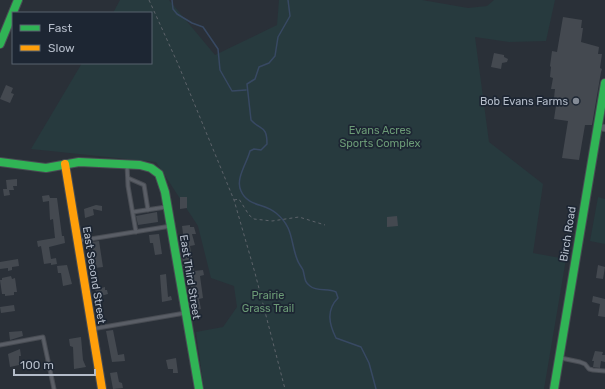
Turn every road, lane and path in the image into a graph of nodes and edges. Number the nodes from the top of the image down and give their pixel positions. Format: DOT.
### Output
graph roads {
  1 [pos="18,0"];
  2 [pos="149,0"];
  3 [pos="13,12"];
  4 [pos="12,15"];
  5 [pos="0,44"];
  6 [pos="605,83"];
  7 [pos="602,127"];
  8 [pos="0,162"];
  9 [pos="127,163"];
  10 [pos="65,164"];
  11 [pos="128,178"];
  12 [pos="234,200"];
  13 [pos="168,206"];
  14 [pos="148,210"];
  15 [pos="133,212"];
  16 [pos="325,225"];
  17 [pos="171,226"];
  18 [pos="136,232"];
  19 [pos="78,241"];
  20 [pos="185,313"];
  21 [pos="92,329"];
  22 [pos="0,345"];
  23 [pos="559,357"];
  24 [pos="605,371"];
  25 [pos="54,389"];
  26 [pos="102,389"];
  27 [pos="199,389"];
  28 [pos="285,389"];
  29 [pos="554,389"];
  1 -- 3 [label="street"];
  2 -- 12 [label="path"];
  4 -- 5 [label="street"];
  6 -- 7 [label="street, Birch Road"];
  7 -- 23 [label="street, Birch Road"];
  8 -- 10 [label="street"];
  9 -- 10 [label="street"];
  9 -- 11 [label="lane"];
  9 -- 13 [label="street, East Third Street"];
  10 -- 19 [label="street, East Second Street"];
  11 -- 14 [label="lane"];
  11 -- 15 [label="lane"];
  12 -- 16 [label="path"];
  12 -- 28 [label="path"];
  13 -- 14 [label="lane"];
  13 -- 17 [label="street, East Third Street"];
  14 -- 15 [label="lane"];
  15 -- 18 [label="lane"];
  17 -- 18 [label="lane"];
  17 -- 20 [label="street, East Third Street"];
  18 -- 19 [label="lane"];
  19 -- 21 [label="street, East Second Street"];
  20 -- 21 [label="lane"];
  20 -- 27 [label="street, East Third Street"];
  21 -- 26 [label="street, East Second Street"];
  22 -- 25 [label="lane"];
  23 -- 24 [label="lane"];
  23 -- 29 [label="street, Birch Road"];
}
